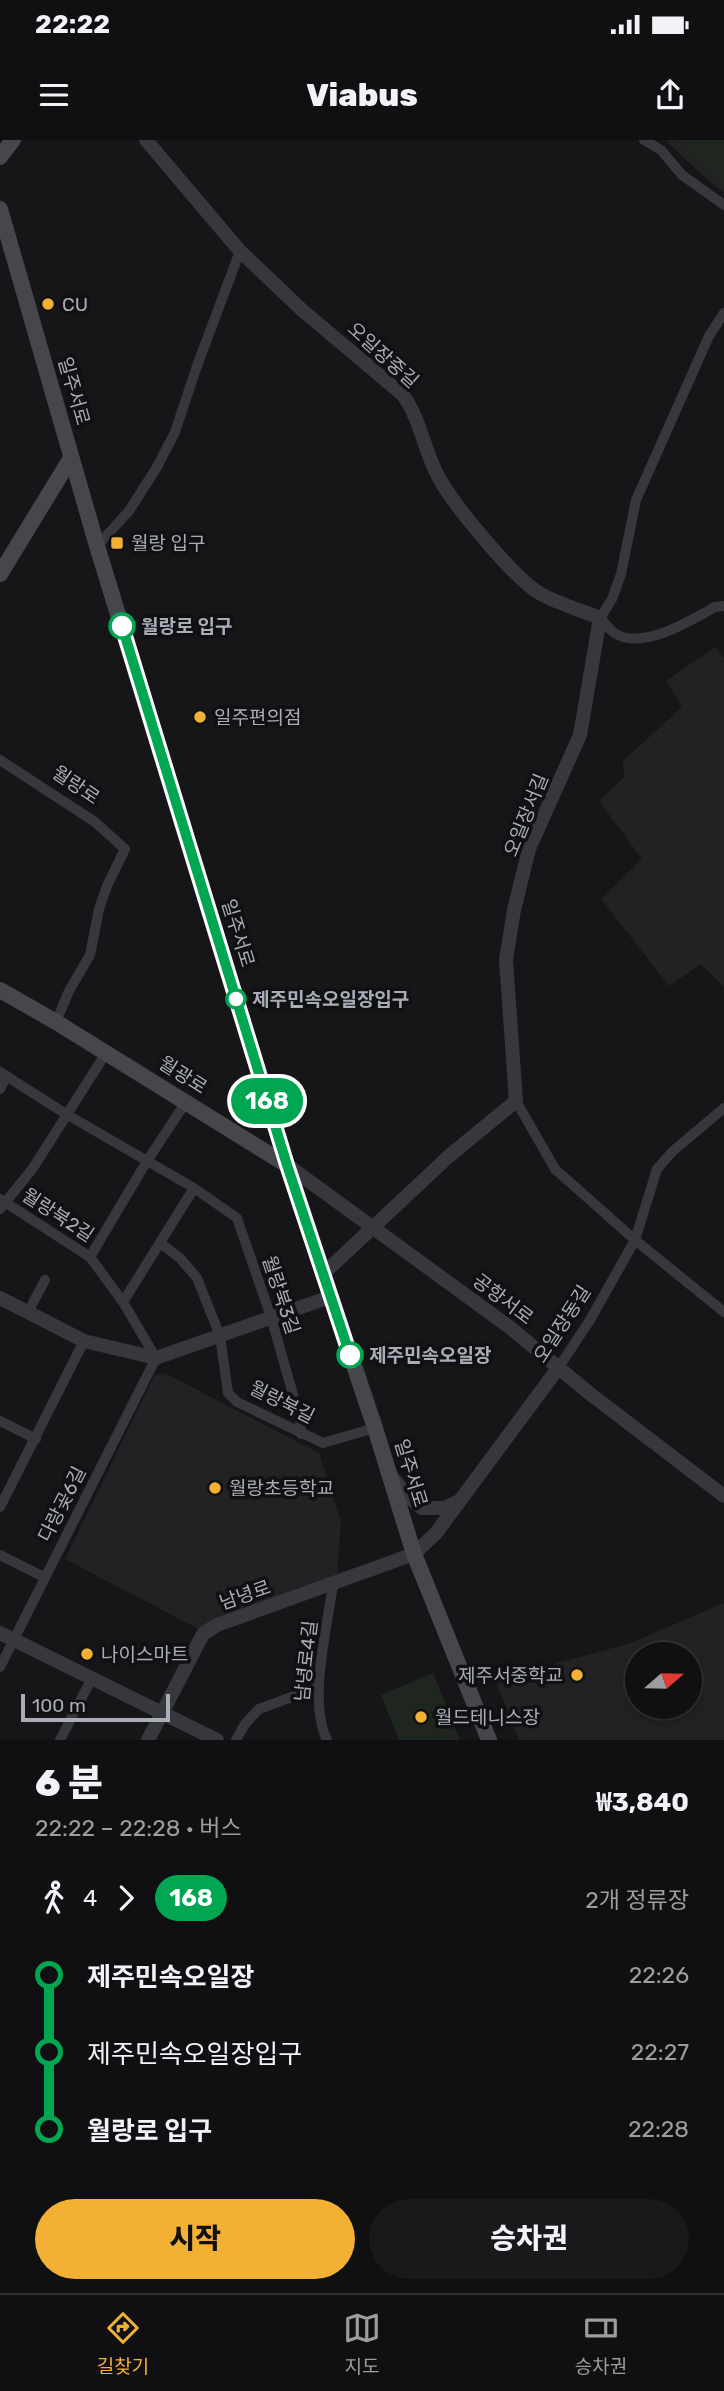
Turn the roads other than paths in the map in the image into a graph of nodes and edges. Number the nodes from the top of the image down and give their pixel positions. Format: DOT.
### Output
graph roads {
  1 [pos="13,140"];
  2 [pos="146,140"];
  3 [pos="644,140"];
  4 [pos="0,157"];
  5 [pos="724,205"];
  6 [pos="0,209"];
  7 [pos="240,251"];
  8 [pos="724,313"];
  9 [pos="71,458"];
  10 [pos="97,546"];
  11 [pos="0,574"];
  12 [pos="724,606"];
  13 [pos="600,618"];
  14 [pos="0,760"];
  15 [pos="0,990"];
  16 [pos="56,1022"];
  17 [pos="106,1053"];
  18 [pos="4,1074"];
  19 [pos="0,1089"];
  20 [pos="516,1101"];
  21 [pos="186,1102"];
  22 [pos="724,1108"];
  23 [pos="66,1114"];
  24 [pos="147,1161"];
  25 [pos="287,1165"];
  26 [pos="194,1188"];
  27 [pos="2,1203"];
  28 [pos="373,1226"];
  29 [pos="635,1240"];
  30 [pos="160,1243"];
  31 [pos="90,1257"];
  32 [pos="323,1274"];
  33 [pos="46,1280"];
  34 [pos="330,1297"];
  35 [pos="0,1298"];
  36 [pos="123,1302"];
  37 [pos="28,1312"];
  38 [pos="724,1312"];
  39 [pos="271,1317"];
  40 [pos="220,1336"];
  41 [pos="84,1341"];
  42 [pos="156,1358"];
  43 [pos="559,1367"];
  44 [pos="0,1421"];
  45 [pos="375,1428"];
  46 [pos="301,1434"];
  47 [pos="36,1439"];
  48 [pos="389,1474"];
  49 [pos="724,1496"];
  50 [pos="461,1500"];
  51 [pos="0,1507"];
  52 [pos="414,1554"];
  53 [pos="0,1555"];
  54 [pos="44,1577"];
  55 [pos="332,1585"];
  56 [pos="0,1633"];
  57 [pos="14,1640"];
  58 [pos="0,1667"];
  59 [pos="92,1678"];
  60 [pos="319,1687"];
  61 [pos="162,1713"];
  62 [pos="60,1740"];
  63 [pos="148,1740"];
  64 [pos="217,1740"];
  65 [pos="236,1740"];
  66 [pos="327,1740"];
  67 [pos="489,1740"];
  1 -- 4 [label="main road"];
  2 -- 7 [label="street, 오일장중길"];
  3 -- 5 [label="street"];
  6 -- 9 [label="main road, 일주서로"];
  7 -- 10 [label="street"];
  7 -- 13 [label="street, 오일장중길"];
  8 -- 13 [label="street, 오일장서길"];
  9 -- 10 [label="main road, 일주서로"];
  9 -- 11 [label="main road"];
  10 -- 25 [label="main road, 일주서로"];
  12 -- 13 [label="street, 오일장중길"];
  13 -- 20 [label="street, 오일장서길"];
  14 -- 16 [label="street, 월랑로"];
  15 -- 16 [label="main road, 월광로"];
  16 -- 17 [label="main road, 월광로"];
  17 -- 21 [label="main road, 월광로"];
  17 -- 23 [label="street, 월랑북2길"];
  18 -- 19 [label="street"];
  18 -- 23 [label="street"];
  20 -- 28 [label="street"];
  20 -- 29 [label="street"];
  21 -- 24 [label="street"];
  21 -- 25 [label="main road, 월광로"];
  22 -- 29 [label="street, 오일장동길"];
  23 -- 24 [label="street"];
  23 -- 27 [label="street, 월랑북2길"];
  24 -- 26 [label="street, 월랑북3길"];
  24 -- 31 [label="street"];
  25 -- 28 [label="street, 공항서로"];
  25 -- 32 [label="main road, 일주서로"];
  26 -- 30 [label="street"];
  26 -- 39 [label="street, 월랑북3길"];
  27 -- 31 [label="street, 월랑북2길"];
  28 -- 32 [label="street"];
  28 -- 43 [label="street, 공항서로"];
  29 -- 38 [label="street"];
  29 -- 43 [label="street, 오일장동길"];
  30 -- 36 [label="street"];
  30 -- 40 [label="street, 월랑북길"];
  31 -- 36 [label="street"];
  32 -- 34 [label="main road, 일주서로"];
  33 -- 37 [label="street"];
  34 -- 39 [label="street"];
  34 -- 45 [label="main road, 일주서로"];
  35 -- 37 [label="street"];
  36 -- 42 [label="street"];
  37 -- 41 [label="street"];
  39 -- 40 [label="street"];
  39 -- 46 [label="street, 월랑북3길"];
  40 -- 42 [label="street"];
  40 -- 46 [label="street, 월랑북길"];
  41 -- 42 [label="street"];
  41 -- 47 [label="street"];
  42 -- 54 [label="street, 다랑곶6길"];
  43 -- 49 [label="street, 공항서로"];
  43 -- 50 [label="street, 오일장동길"];
  44 -- 47 [label="street"];
  45 -- 46 [label="street, 월랑북길"];
  45 -- 48 [label="main road, 일주서로"];
  47 -- 51 [label="street"];
  48 -- 50 [label="street"];
  48 -- 52 [label="main road, 일주서로"];
  50 -- 52 [label="street, 오일장동길"];
  52 -- 55 [label="street, 남녕로"];
  52 -- 67 [label="main road, 일주서로"];
  53 -- 54 [label="street"];
  54 -- 57 [label="street, 다랑곶6길"];
  55 -- 60 [label="street, 남녕로4길"];
  55 -- 61 [label="street, 남녕로"];
  56 -- 57 [label="street"];
  57 -- 58 [label="street, 다랑곶6길"];
  57 -- 59 [label="street"];
  59 -- 61 [label="street"];
  59 -- 62 [label="street"];
  60 -- 65 [label="street"];
  60 -- 66 [label="street, 남녕로4길"];
  61 -- 63 [label="street, 남녕로"];
  61 -- 64 [label="street"];
}
